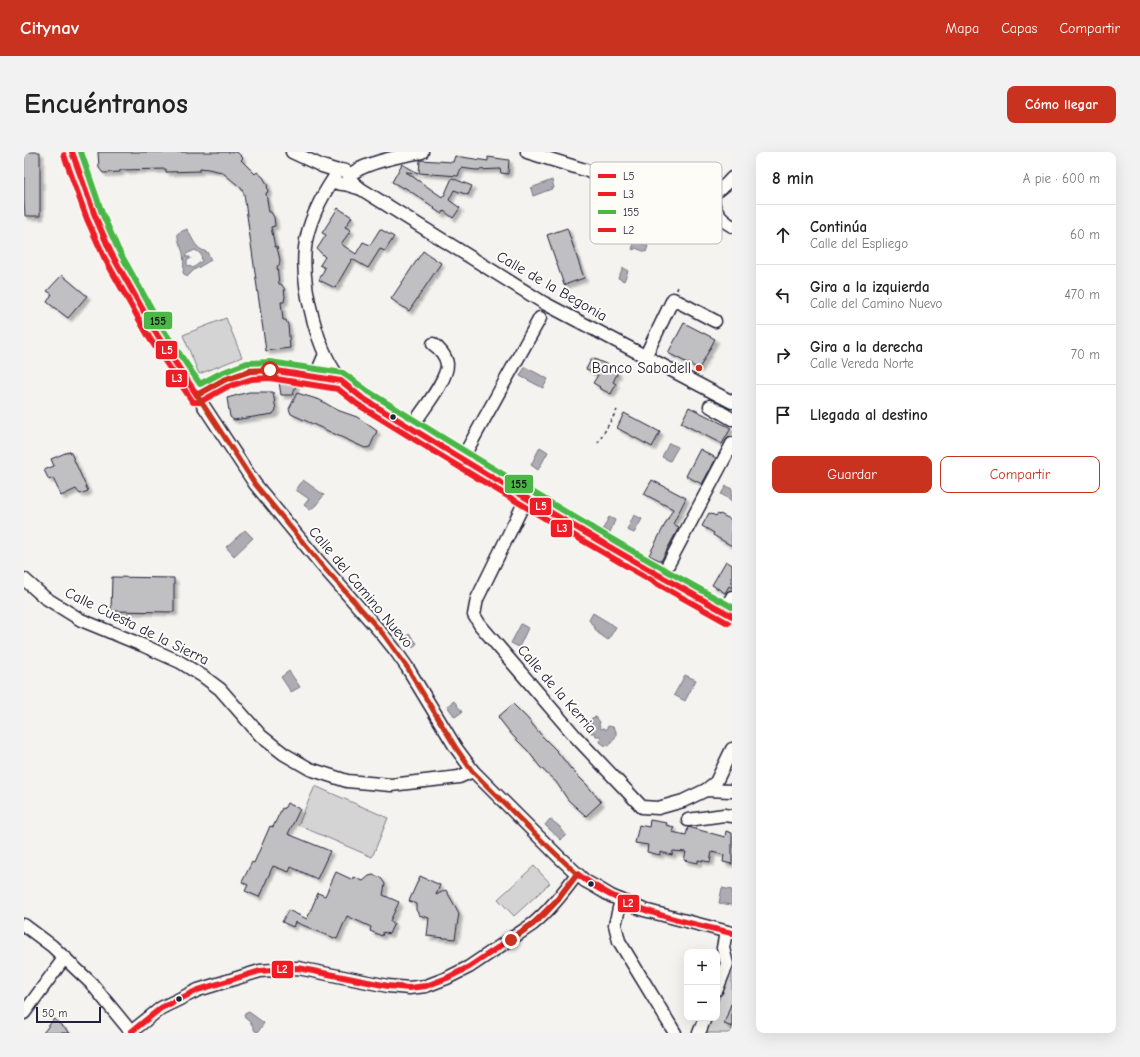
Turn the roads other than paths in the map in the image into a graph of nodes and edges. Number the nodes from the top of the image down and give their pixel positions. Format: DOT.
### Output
graph roads {
  1 [pos="72,152"];
  2 [pos="292,152"];
  3 [pos="422,152"];
  4 [pos="527,152"];
  5 [pos="590,172"];
  6 [pos="335,175"];
  7 [pos="732,178"];
  8 [pos="348,180"];
  9 [pos="722,188"];
  10 [pos="722,220"];
  11 [pos="732,226"];
  12 [pos="540,318"];
  13 [pos="715,321"];
  14 [pos="433,344"];
  15 [pos="325,354"];
  16 [pos="645,357"];
  17 [pos="312,376"];
  18 [pos="342,381"];
  19 [pos="197,395"];
  20 [pos="732,402"];
  21 [pos="710,406"];
  22 [pos="732,419"];
  23 [pos="411,428"];
  24 [pos="732,444"];
  25 [pos="462,459"];
  26 [pos="526,499"];
  27 [pos="661,578"];
  28 [pos="24,579"];
  29 [pos="732,597"];
  30 [pos="728,614"];
  31 [pos="732,749"];
  32 [pos="470,767"];
  33 [pos="706,790"];
  34 [pos="732,791"];
  35 [pos="732,805"];
  36 [pos="719,815"];
  37 [pos="732,816"];
  38 [pos="688,820"];
  39 [pos="577,874"];
  40 [pos="621,900"];
  41 [pos="24,925"];
  42 [pos="729,933"];
  43 [pos="65,957"];
  44 [pos="719,985"];
  45 [pos="24,1013"];
  46 [pos="704,1021"];
  47 [pos="131,1032"];
  48 [pos="675,1033"];
  49 [pos="699,1033"];
  1 -- 19 [label="street, Calle del Camino Nuevo"];
  2 -- 6 [label="street"];
  3 -- 8 [label="street"];
  4 -- 5 [label="street"];
  6 -- 8 [label="street, Calle de la Begonia"];
  6 -- 15 [label="street"];
  7 -- 9 [label="street"];
  8 -- 16 [label="street, Calle de la Begonia"];
  10 -- 11 [label="street"];
  12 -- 25 [label="street"];
  13 -- 16 [label="street"];
  14 -- 23 [label="street"];
  15 -- 17 [label="street"];
  15 -- 18 [label="street"];
  16 -- 20 [label="street, Calle de la Begonia"];
  17 -- 18 [label="street"];
  17 -- 19 [label="street"];
  18 -- 23 [label="street"];
  19 -- 32 [label="street, Calle del Camino Nuevo"];
  21 -- 22 [label="street"];
  23 -- 25 [label="street"];
  24 -- 27 [label="street"];
  25 -- 26 [label="street"];
  26 -- 27 [label="street"];
  26 -- 33 [label="street, Calle de la Kerria"];
  27 -- 30 [label="street"];
  28 -- 32 [label="street, Calle Cuesta de la Sierra"];
  29 -- 30 [label="street"];
  31 -- 33 [label="street"];
  32 -- 39 [label="street, Calle del Camino Nuevo"];
  33 -- 34 [label="street, Calle de la Kerria"];
  35 -- 36 [label="street"];
  36 -- 37 [label="street"];
  36 -- 38 [label="street"];
  39 -- 40 [label="street, Calle del Camino Nuevo"];
  39 -- 47 [label="street"];
  40 -- 42 [label="street, Calle del Camino Nuevo"];
  40 -- 48 [label="street"];
  41 -- 43 [label="street"];
  42 -- 44 [label="street"];
  43 -- 45 [label="street"];
  43 -- 47 [label="street"];
  46 -- 49 [label="street"];
}
